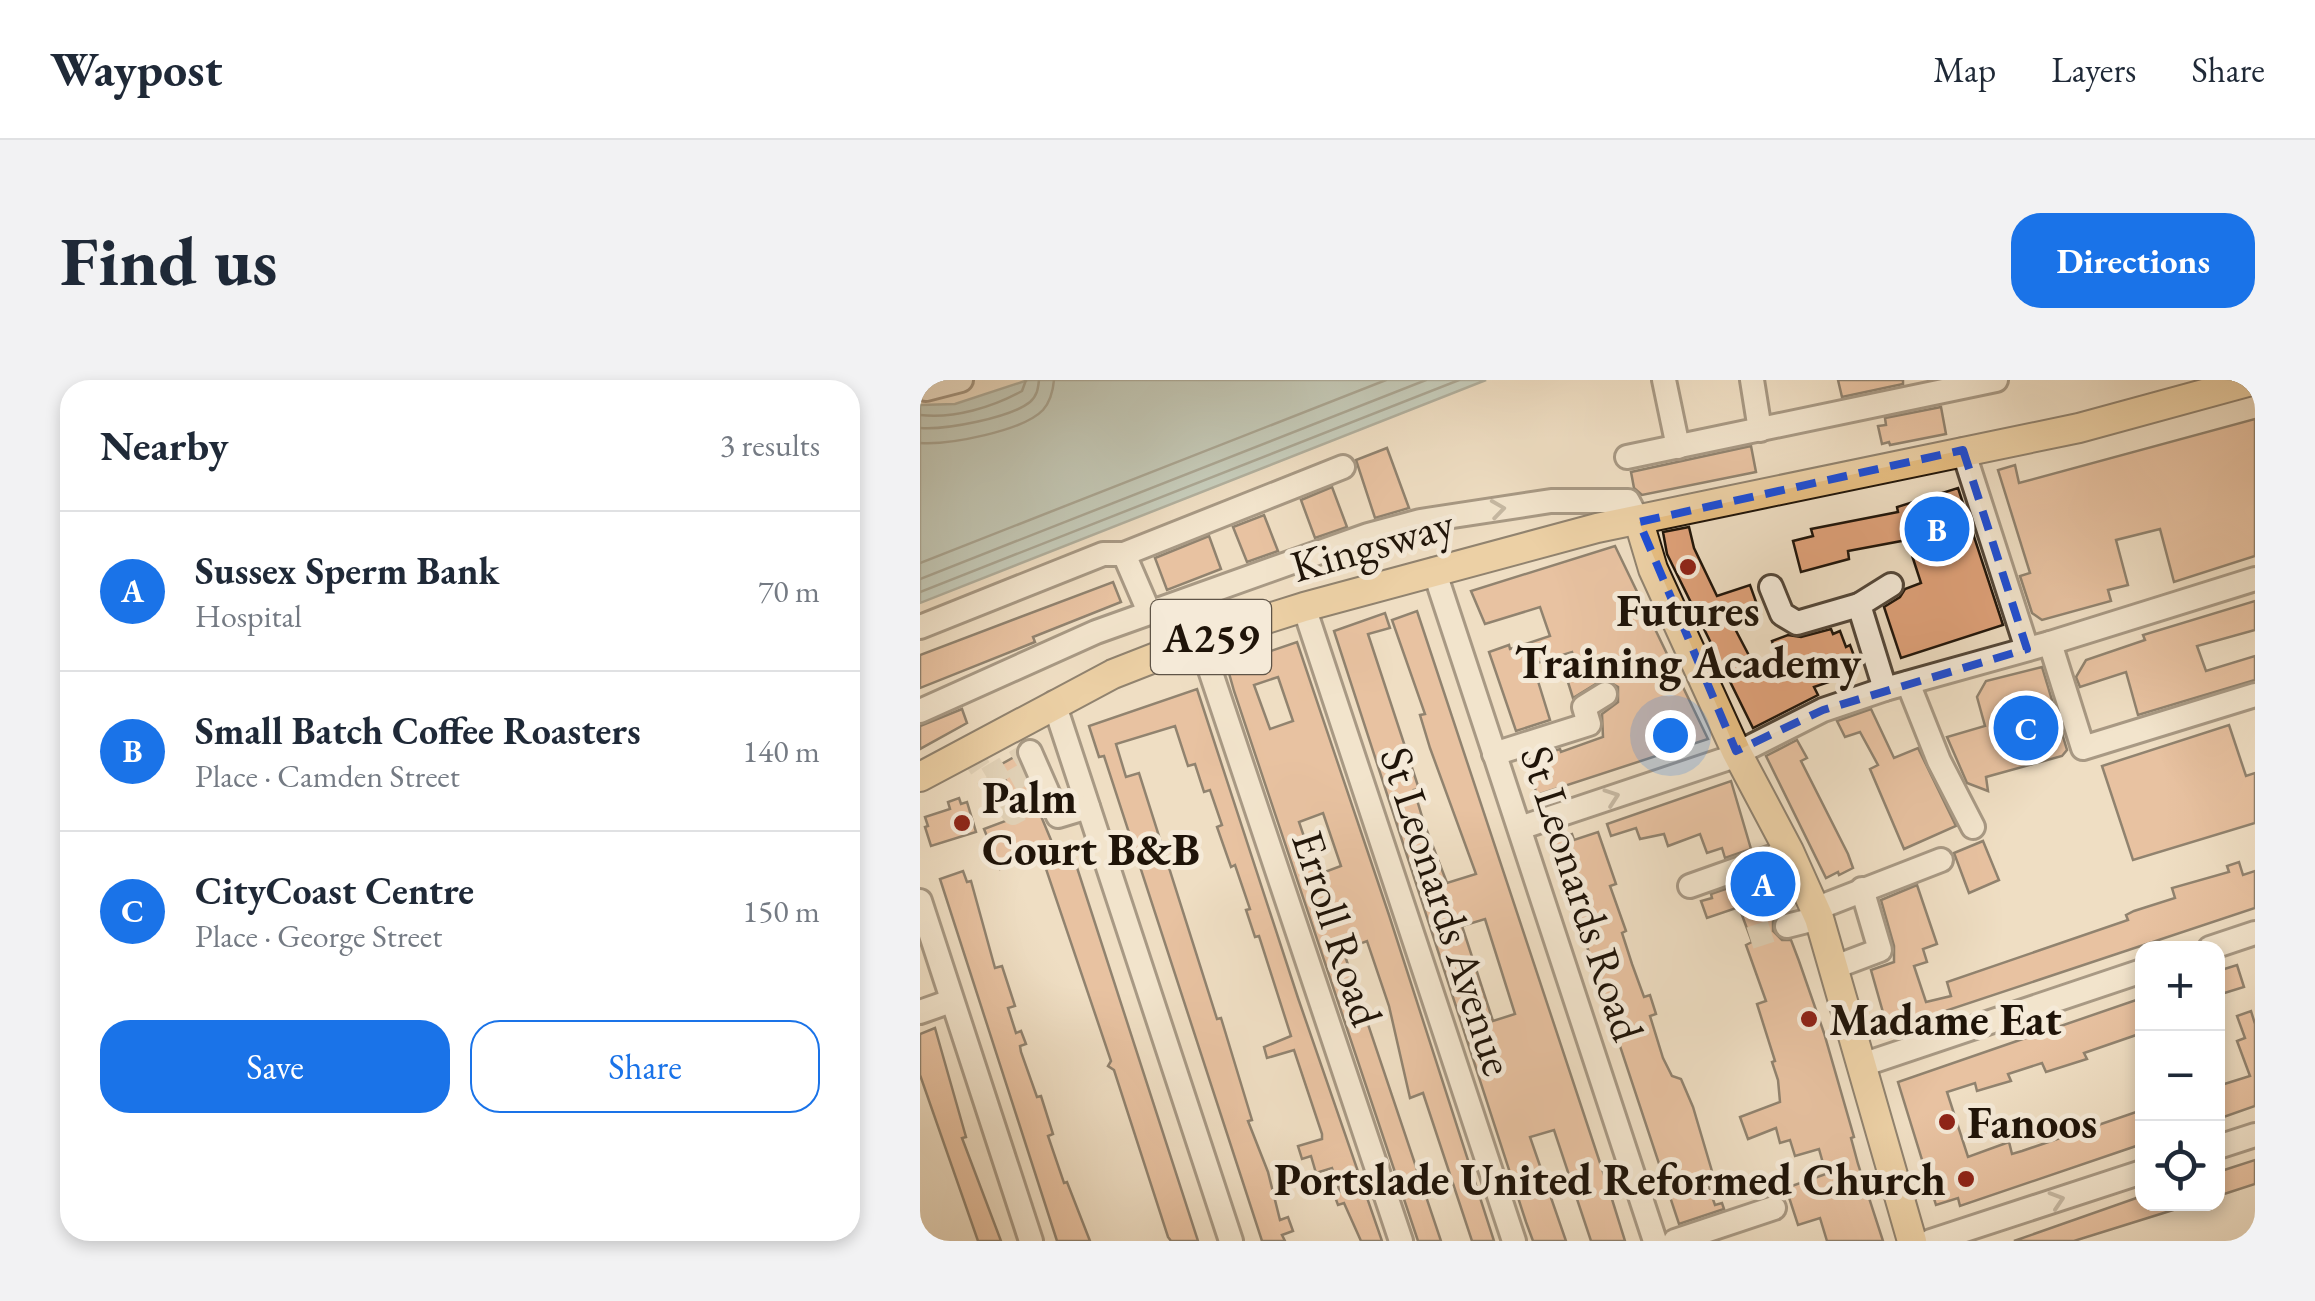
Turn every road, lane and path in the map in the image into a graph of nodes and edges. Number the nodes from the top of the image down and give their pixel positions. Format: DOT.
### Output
graph roads {
  1 [pos="962,380"];
  2 [pos="1664,380"];
  3 [pos="1752,380"];
  4 [pos="1995,380"];
  5 [pos="2254,380"];
  6 [pos="920,386"];
  7 [pos="1914,389"];
  8 [pos="1760,430"];
  9 [pos="1678,447"];
  10 [pos="1964,450"];
  11 [pos="1628,457"];
  12 [pos="1343,467"];
  13 [pos="1639,522"];
  14 [pos="1124,554"];
  15 [pos="1434,570"];
  16 [pos="2255,580"];
  17 [pos="1890,585"];
  18 [pos="1771,587"];
  19 [pos="1859,605"];
  20 [pos="1304,607"];
  21 [pos="1150,612"];
  22 [pos="920,627"];
  23 [pos="1200,640"];
  24 [pos="2039,646"];
  25 [pos="1896,686"];
  26 [pos="1605,694"];
  27 [pos="2255,695"];
  28 [pos="1054,703"];
  29 [pos="920,711"];
  30 [pos="1736,751"];
  31 [pos="1030,752"];
  32 [pos="1494,754"];
  33 [pos="920,777"];
  34 [pos="1088,807"];
  35 [pos="1520,828"];
  36 [pos="1973,828"];
  37 [pos="1789,851"];
  38 [pos="1942,860"];
  39 [pos="1690,886"];
  40 [pos="1862,890"];
  41 [pos="920,901"];
  42 [pos="1817,913"];
  43 [pos="1787,926"];
  44 [pos="2253,939"];
  45 [pos="2225,945"];
  46 [pos="1835,967"];
  47 [pos="2135,973"];
  48 [pos="952,1000"];
  49 [pos="920,1012"];
  50 [pos="1862,1065"];
  51 [pos="2255,1135"];
  52 [pos="2225,1146"];
  53 [pos="2135,1174"];
  54 [pos="1774,1208"];
  55 [pos="1031,1241"];
  56 [pos="1230,1241"];
  57 [pos="1401,1241"];
  58 [pos="1514,1241"];
  59 [pos="1656,1241"];
  60 [pos="1676,1241"];
  61 [pos="1912,1241"];
  62 [pos="1930,1241"];
  1 -- 6 [label="street"];
  2 -- 9 [label="street"];
  3 -- 8 [label="street"];
  4 -- 7 [label="street"];
  5 -- 10 [label="main road, A259"];
  7 -- 8 [label="street"];
  8 -- 9 [label="street"];
  9 -- 11 [label="street"];
  10 -- 13 [label="main road, A259"];
  10 -- 24 [label="street"];
  12 -- 14 [label="street"];
  13 -- 15 [label="main road, Kingsway / A259"];
  21 -- 13 [label="street, one-way"];
  13 -- 30 [label="main road"];
  14 -- 21 [label="street"];
  14 -- 22 [label="street"];
  15 -- 20 [label="main road, Kingsway / A259"];
  15 -- 32 [label="street, St Leonards Road"];
  16 -- 24 [label="street"];
  17 -- 19 [label="street"];
  18 -- 19 [label="street"];
  19 -- 25 [label="street"];
  20 -- 23 [label="main road, Kingsway / A259"];
  20 -- 58 [label="street, St Leonards Avenue"];
  21 -- 29 [label="street"];
  23 -- 28 [label="main road, Kingsway / A259"];
  23 -- 57 [label="street, Erroll Road"];
  24 -- 25 [label="street"];
  24 -- 27 [label="street"];
  25 -- 30 [label="street"];
  25 -- 36 [label="street"];
  26 -- 32 [label="street"];
  28 -- 33 [label="main road, Kingsway / A259"];
  28 -- 34 [label="street"];
  35 -- 30 [label="street, one-way"];
  30 -- 37 [label="main road"];
  31 -- 34 [label="street"];
  32 -- 35 [label="street, St Leonards Road"];
  34 -- 56 [label="street"];
  35 -- 59 [label="street, St Leonards Road"];
  37 -- 39 [label="street"];
  37 -- 42 [label="main road"];
  38 -- 40 [label="street"];
  40 -- 42 [label="street"];
  40 -- 46 [label="street"];
  41 -- 48 [label="street"];
  42 -- 43 [label="street"];
  42 -- 46 [label="main road"];
  44 -- 45 [label="street"];
  46 -- 50 [label="main road"];
  47 -- 50 [label="street"];
  48 -- 49 [label="street"];
  48 -- 55 [label="street"];
  50 -- 61 [label="main road"];
  51 -- 52 [label="street"];
  62 -- 53 [label="street, one-way"];
  54 -- 60 [label="street"];
}
